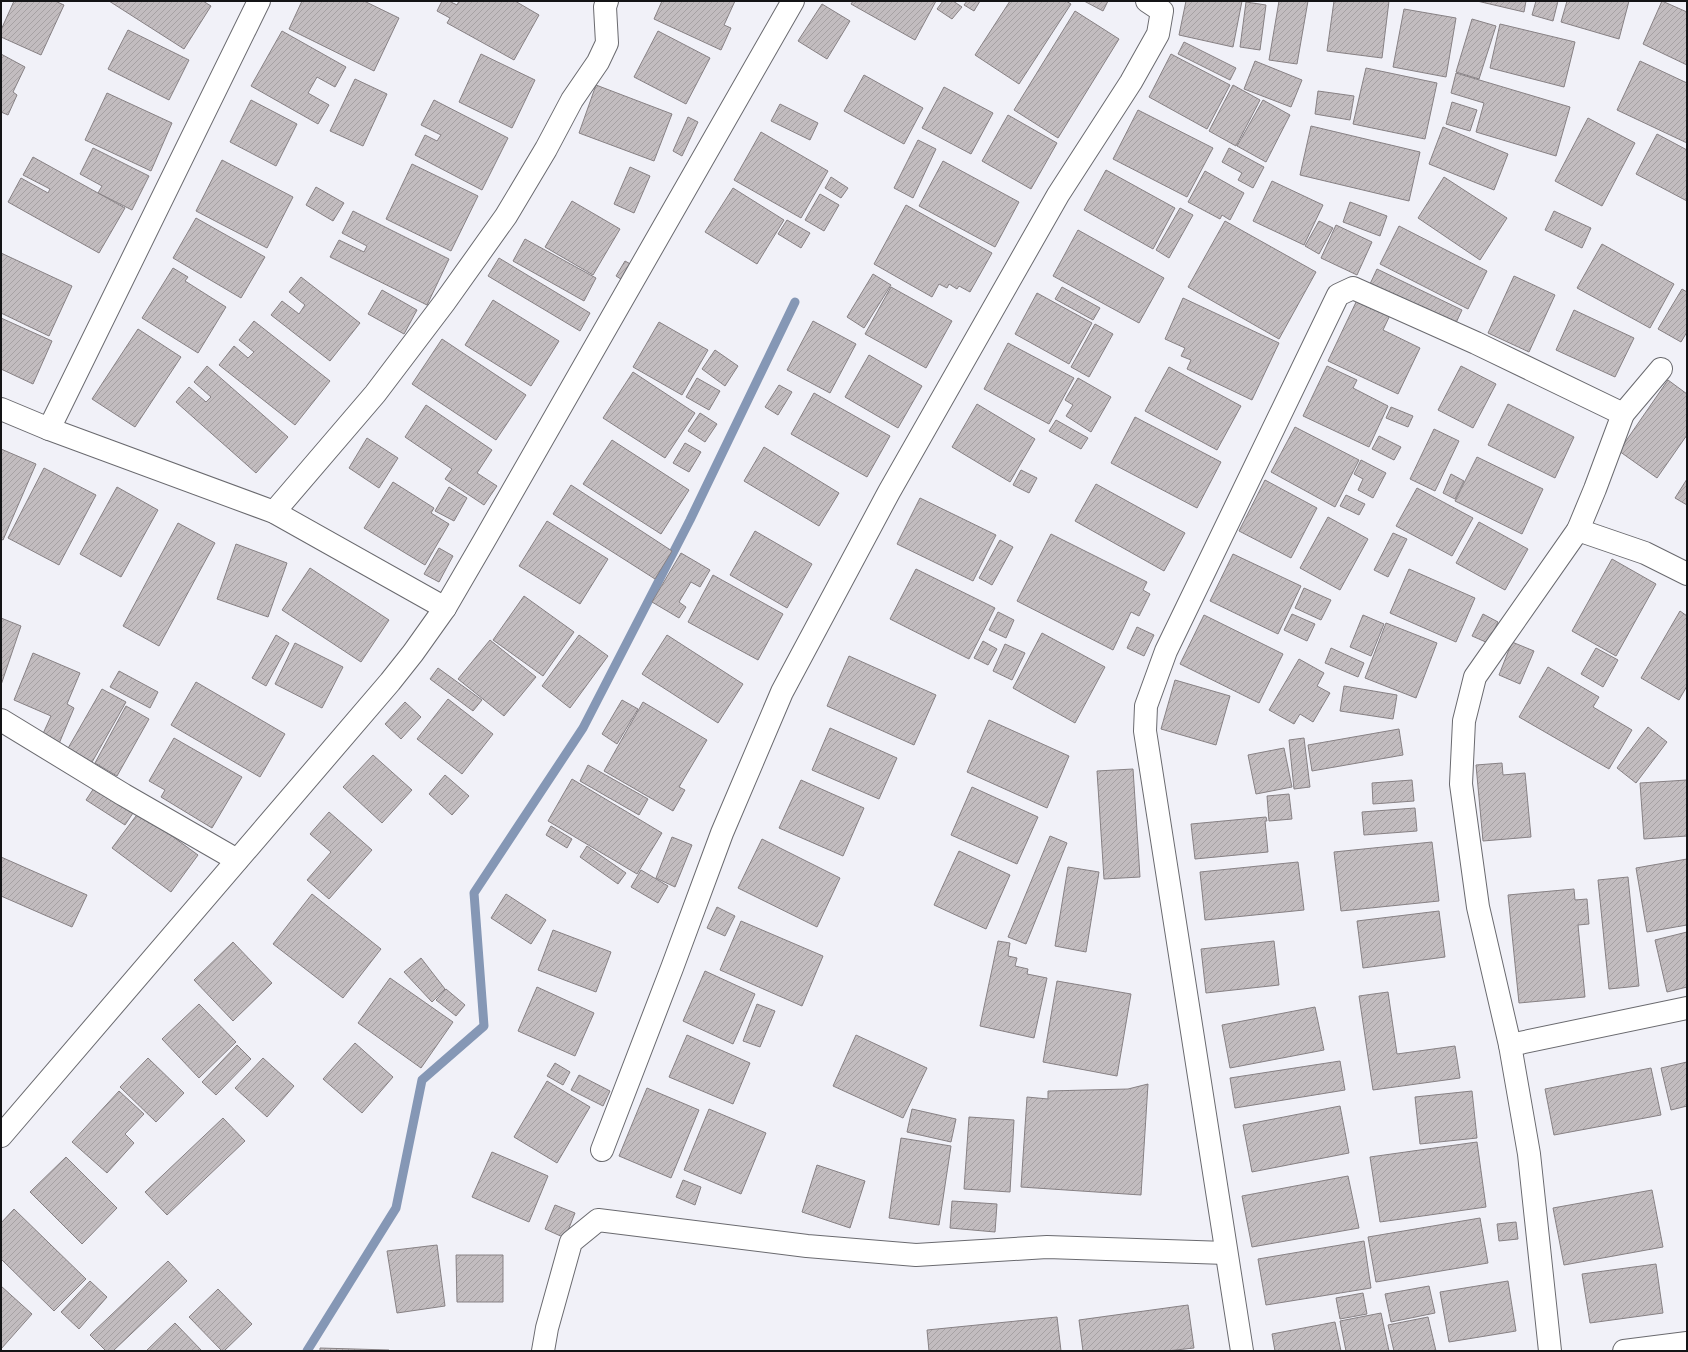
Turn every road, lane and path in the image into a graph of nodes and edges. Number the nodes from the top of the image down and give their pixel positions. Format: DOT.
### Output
graph roads {
  1 [pos="259,1"];
  2 [pos="607,1"];
  3 [pos="794,1"];
  4 [pos="1147,1"];
  5 [pos="1661,369"];
  6 [pos="1,409"];
  7 [pos="1623,414"];
  8 [pos="49,429"];
  9 [pos="274,512"];
  10 [pos="1578,530"];
  11 [pos="1687,574"];
  12 [pos="444,608"];
  13 [pos="1,720"];
  14 [pos="237,860"];
  15 [pos="1687,1008"];
  16 [pos="1510,1045"];
  17 [pos="1,1136"];
  18 [pos="602,1150"];
  19 [pos="1226,1253"];
  20 [pos="1687,1343"];
  21 [pos="543,1351"];
  22 [pos="1242,1351"];
  23 [pos="1550,1351"];
  24 [pos="1624,1351"];
  1 -- 8 [label="street"];
  2 -- 9 [label="street"];
  3 -- 12 [label="street"];
  4 -- 18 [label="street"];
  5 -- 7 [label="street"];
  6 -- 8 [label="street"];
  7 -- 10 [label="street"];
  7 -- 19 [label="street"];
  8 -- 9 [label="street"];
  9 -- 12 [label="street"];
  10 -- 11 [label="street"];
  10 -- 16 [label="street"];
  12 -- 14 [label="street"];
  13 -- 14 [label="street"];
  14 -- 17 [label="street"];
  15 -- 16 [label="street"];
  16 -- 23 [label="street"];
  19 -- 21 [label="street"];
  19 -- 22 [label="street"];
  20 -- 24 [label="street"];
}
